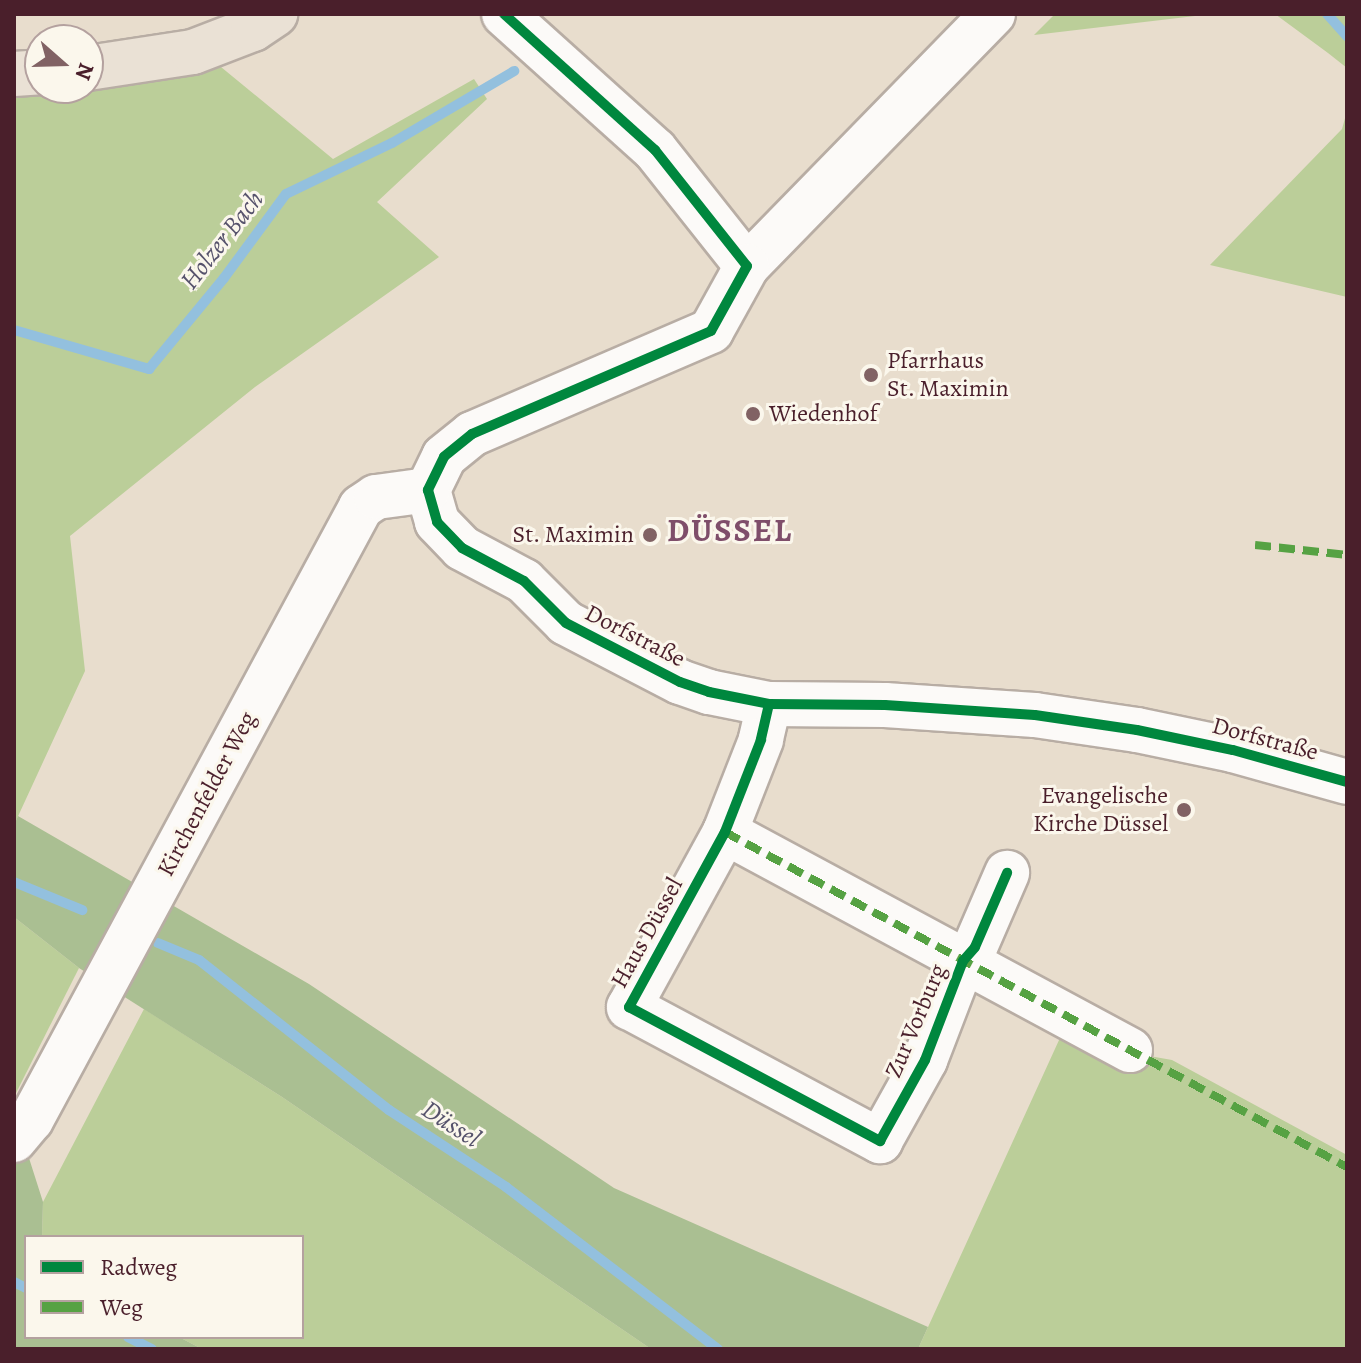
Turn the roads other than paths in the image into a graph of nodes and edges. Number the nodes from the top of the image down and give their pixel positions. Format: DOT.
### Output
graph roads {
  1 [pos="275,14"];
  2 [pos="504,14"];
  3 [pos="993,14"];
  4 [pos="104,66"];
  5 [pos="747,266"];
  6 [pos="428,490"];
  7 [pos="769,704"];
  8 [pos="1347,782"];
  9 [pos="725,832"];
  10 [pos="1007,873"];
  11 [pos="963,961"];
  12 [pos="1130,1050"];
  13 [pos="14,1140"];
  14 [pos="880,1141"];
  1 -- 4 [label="main road"];
  2 -- 5 [label="street"];
  3 -- 5 [label="street"];
  5 -- 6 [label="street"];
  6 -- 7 [label="street, Dorfstraße"];
  6 -- 13 [label="street, Kirchenfelder Weg"];
  7 -- 8 [label="street, Dorfstraße"];
  7 -- 9 [label="street, Haus Düssel"];
  9 -- 11 [label="street, Zur Vorburg"];
  9 -- 14 [label="street, Haus Düssel"];
  10 -- 11 [label="street, Zur Vorburg"];
  11 -- 12 [label="street, Zur Vorburg"];
  11 -- 14 [label="street, Zur Vorburg"];
}
